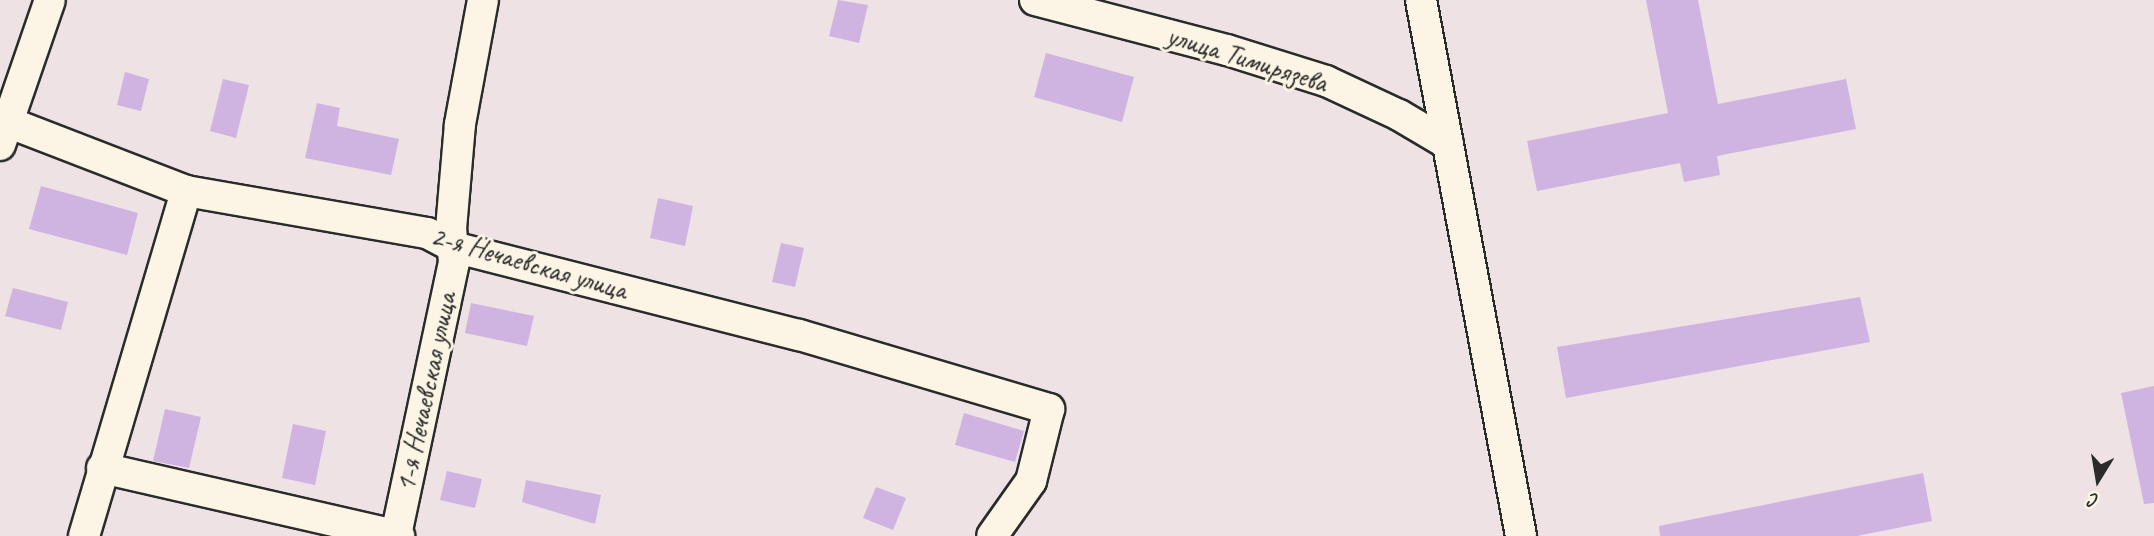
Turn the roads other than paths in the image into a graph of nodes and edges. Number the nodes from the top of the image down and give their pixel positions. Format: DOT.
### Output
graph roads {
  1 [pos="50,0"];
  2 [pos="483,0"];
  3 [pos="1035,0"];
  4 [pos="1422,0"];
  5 [pos="5,134"];
  6 [pos="1448,144"];
  7 [pos="186,191"];
  8 [pos="453,247"];
  9 [pos="102,468"];
  10 [pos="84,536"];
  11 [pos="398,536"];
  12 [pos="992,536"];
  13 [pos="1521,536"];
  1 -- 5 [label="street, 2-я Нечаевская улица"];
  2 -- 8 [label="street, 1-я Нечаевская улица"];
  3 -- 6 [label="street, улица Тимирязева"];
  4 -- 6 [label="street"];
  5 -- 7 [label="street, 2-я Нечаевская улица"];
  6 -- 13 [label="street"];
  7 -- 8 [label="street, 2-я Нечаевская улица"];
  7 -- 9 [label="street"];
  8 -- 11 [label="street, 1-я Нечаевская улица"];
  8 -- 12 [label="street, 2-я Нечаевская улица"];
  9 -- 10 [label="street"];
  9 -- 11 [label="street, 1-я Нечаевская улица"];
}
